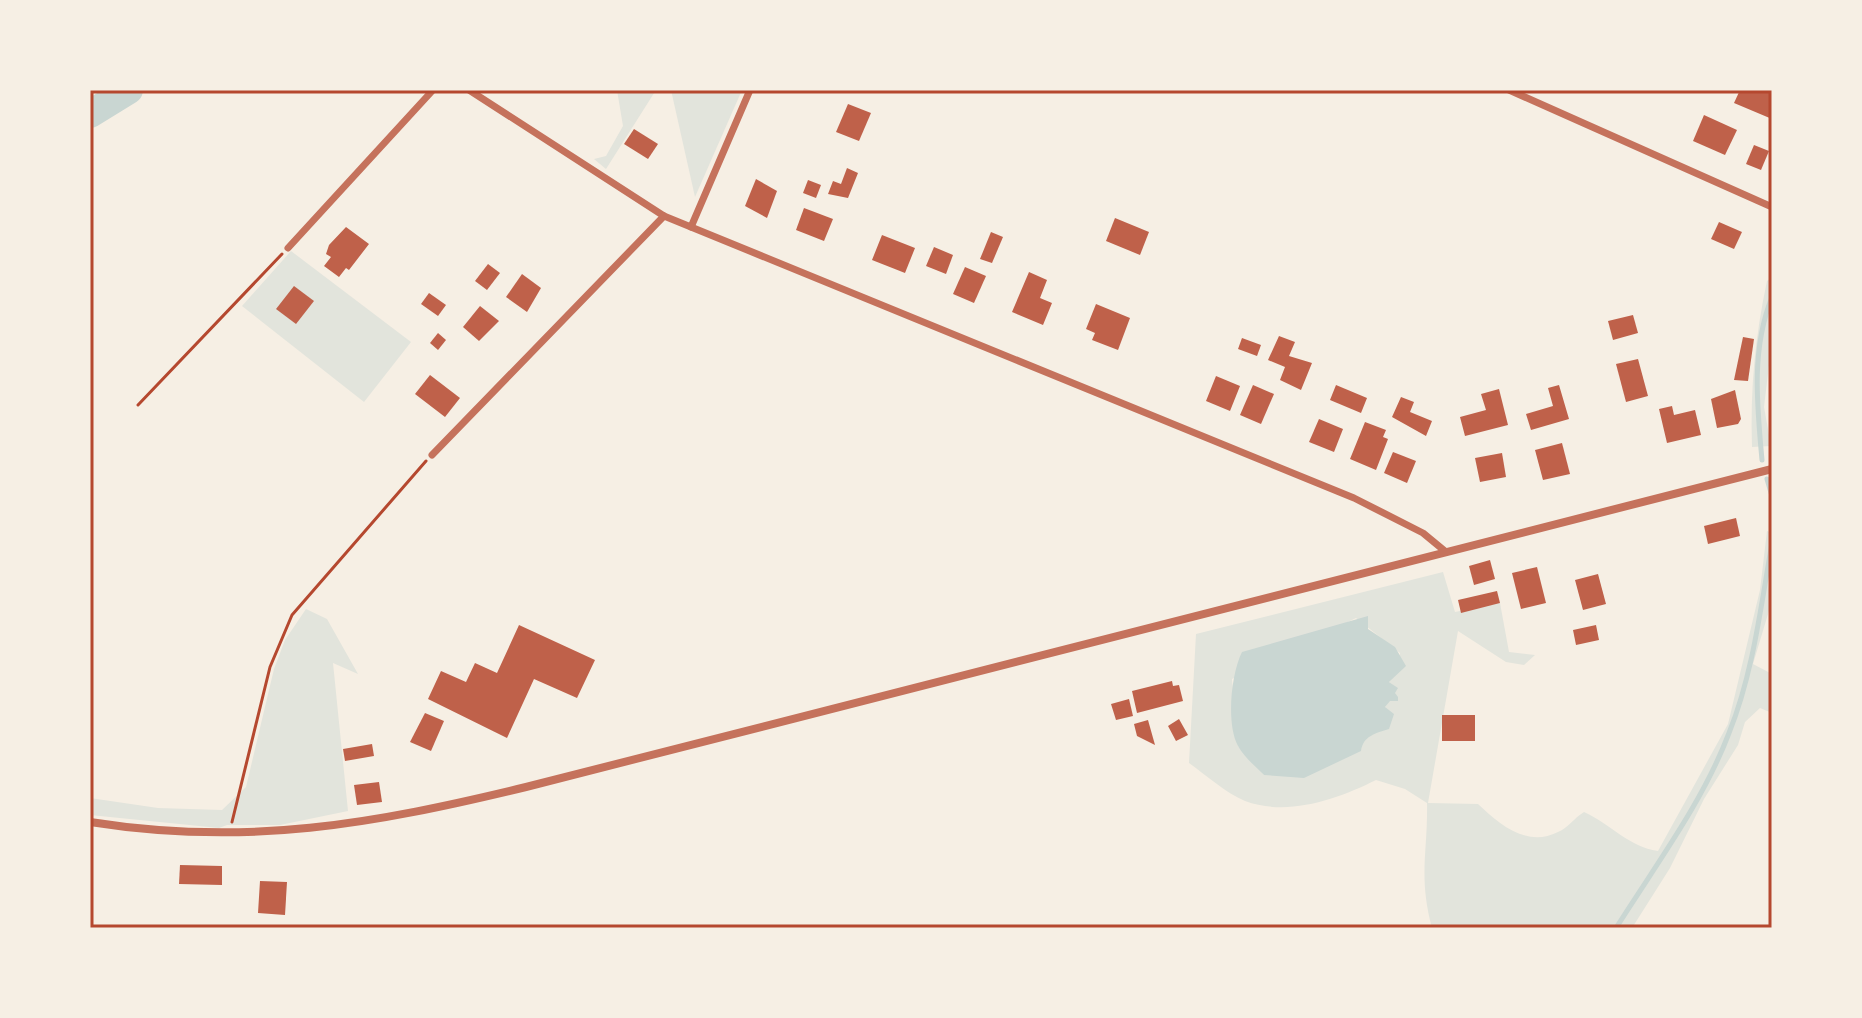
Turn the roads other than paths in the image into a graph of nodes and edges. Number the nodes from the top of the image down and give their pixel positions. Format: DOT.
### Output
graph roads {
  1 [pos="433,90"];
  2 [pos="469,90"];
  3 [pos="750,90"];
  4 [pos="1509,90"];
  5 [pos="1772,207"];
  6 [pos="664,216"];
  7 [pos="691,227"];
  8 [pos="288,248"];
  9 [pos="432,455"];
  10 [pos="1772,469"];
  11 [pos="1446,552"];
  12 [pos="90,822"];
  1 -- 8 [label="street"];
  2 -- 6 [label="street"];
  3 -- 7 [label="street"];
  4 -- 5 [label="street"];
  6 -- 7 [label="street"];
  6 -- 9 [label="street"];
  7 -- 11 [label="street"];
  10 -- 11 [label="street"];
  11 -- 12 [label="street"];
}
